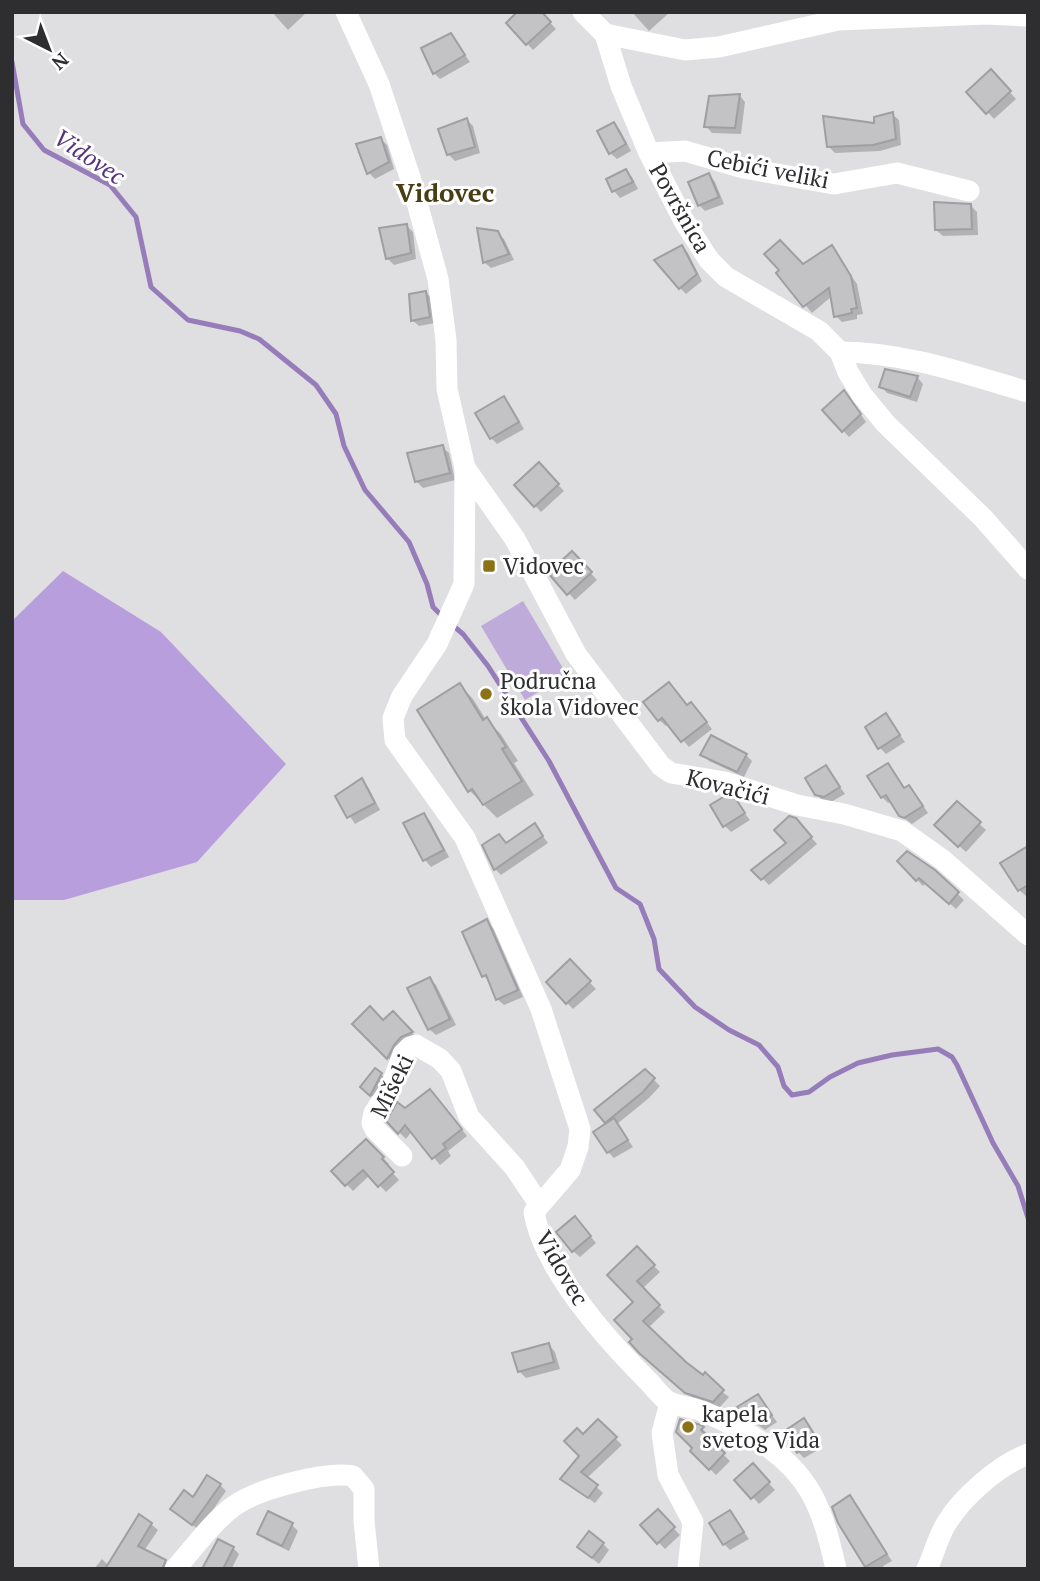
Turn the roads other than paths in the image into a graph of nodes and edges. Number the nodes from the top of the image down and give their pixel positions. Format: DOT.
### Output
graph roads {
  1 [pos="345,12"];
  2 [pos="583,12"];
  3 [pos="1028,16"];
  4 [pos="604,34"];
  5 [pos="649,153"];
  6 [pos="968,191"];
  7 [pos="840,352"];
  8 [pos="1028,392"];
  9 [pos="465,468"];
  10 [pos="1028,569"];
  11 [pos="1028,935"];
  12 [pos="402,1156"];
  13 [pos="539,1204"];
  14 [pos="670,1403"];
  15 [pos="1028,1454"];
  16 [pos="175,1569"];
  17 [pos="369,1569"];
  18 [pos="688,1569"];
  19 [pos="836,1569"];
  20 [pos="928,1569"];
  1 -- 9 [label="street, Vidovec"];
  2 -- 4 [label="street, Površnica"];
  3 -- 4 [label="street"];
  4 -- 5 [label="street, Površnica"];
  5 -- 6 [label="street, Cebići veliki"];
  5 -- 7 [label="street, Površnica"];
  7 -- 8 [label="street"];
  7 -- 10 [label="street"];
  9 -- 11 [label="street, Kovačići"];
  9 -- 13 [label="street, Vidovec"];
  12 -- 13 [label="street, Mišeki"];
  13 -- 14 [label="street, Vidovec"];
  14 -- 18 [label="street"];
  14 -- 19 [label="street"];
  15 -- 20 [label="street"];
  16 -- 17 [label="street"];
}
